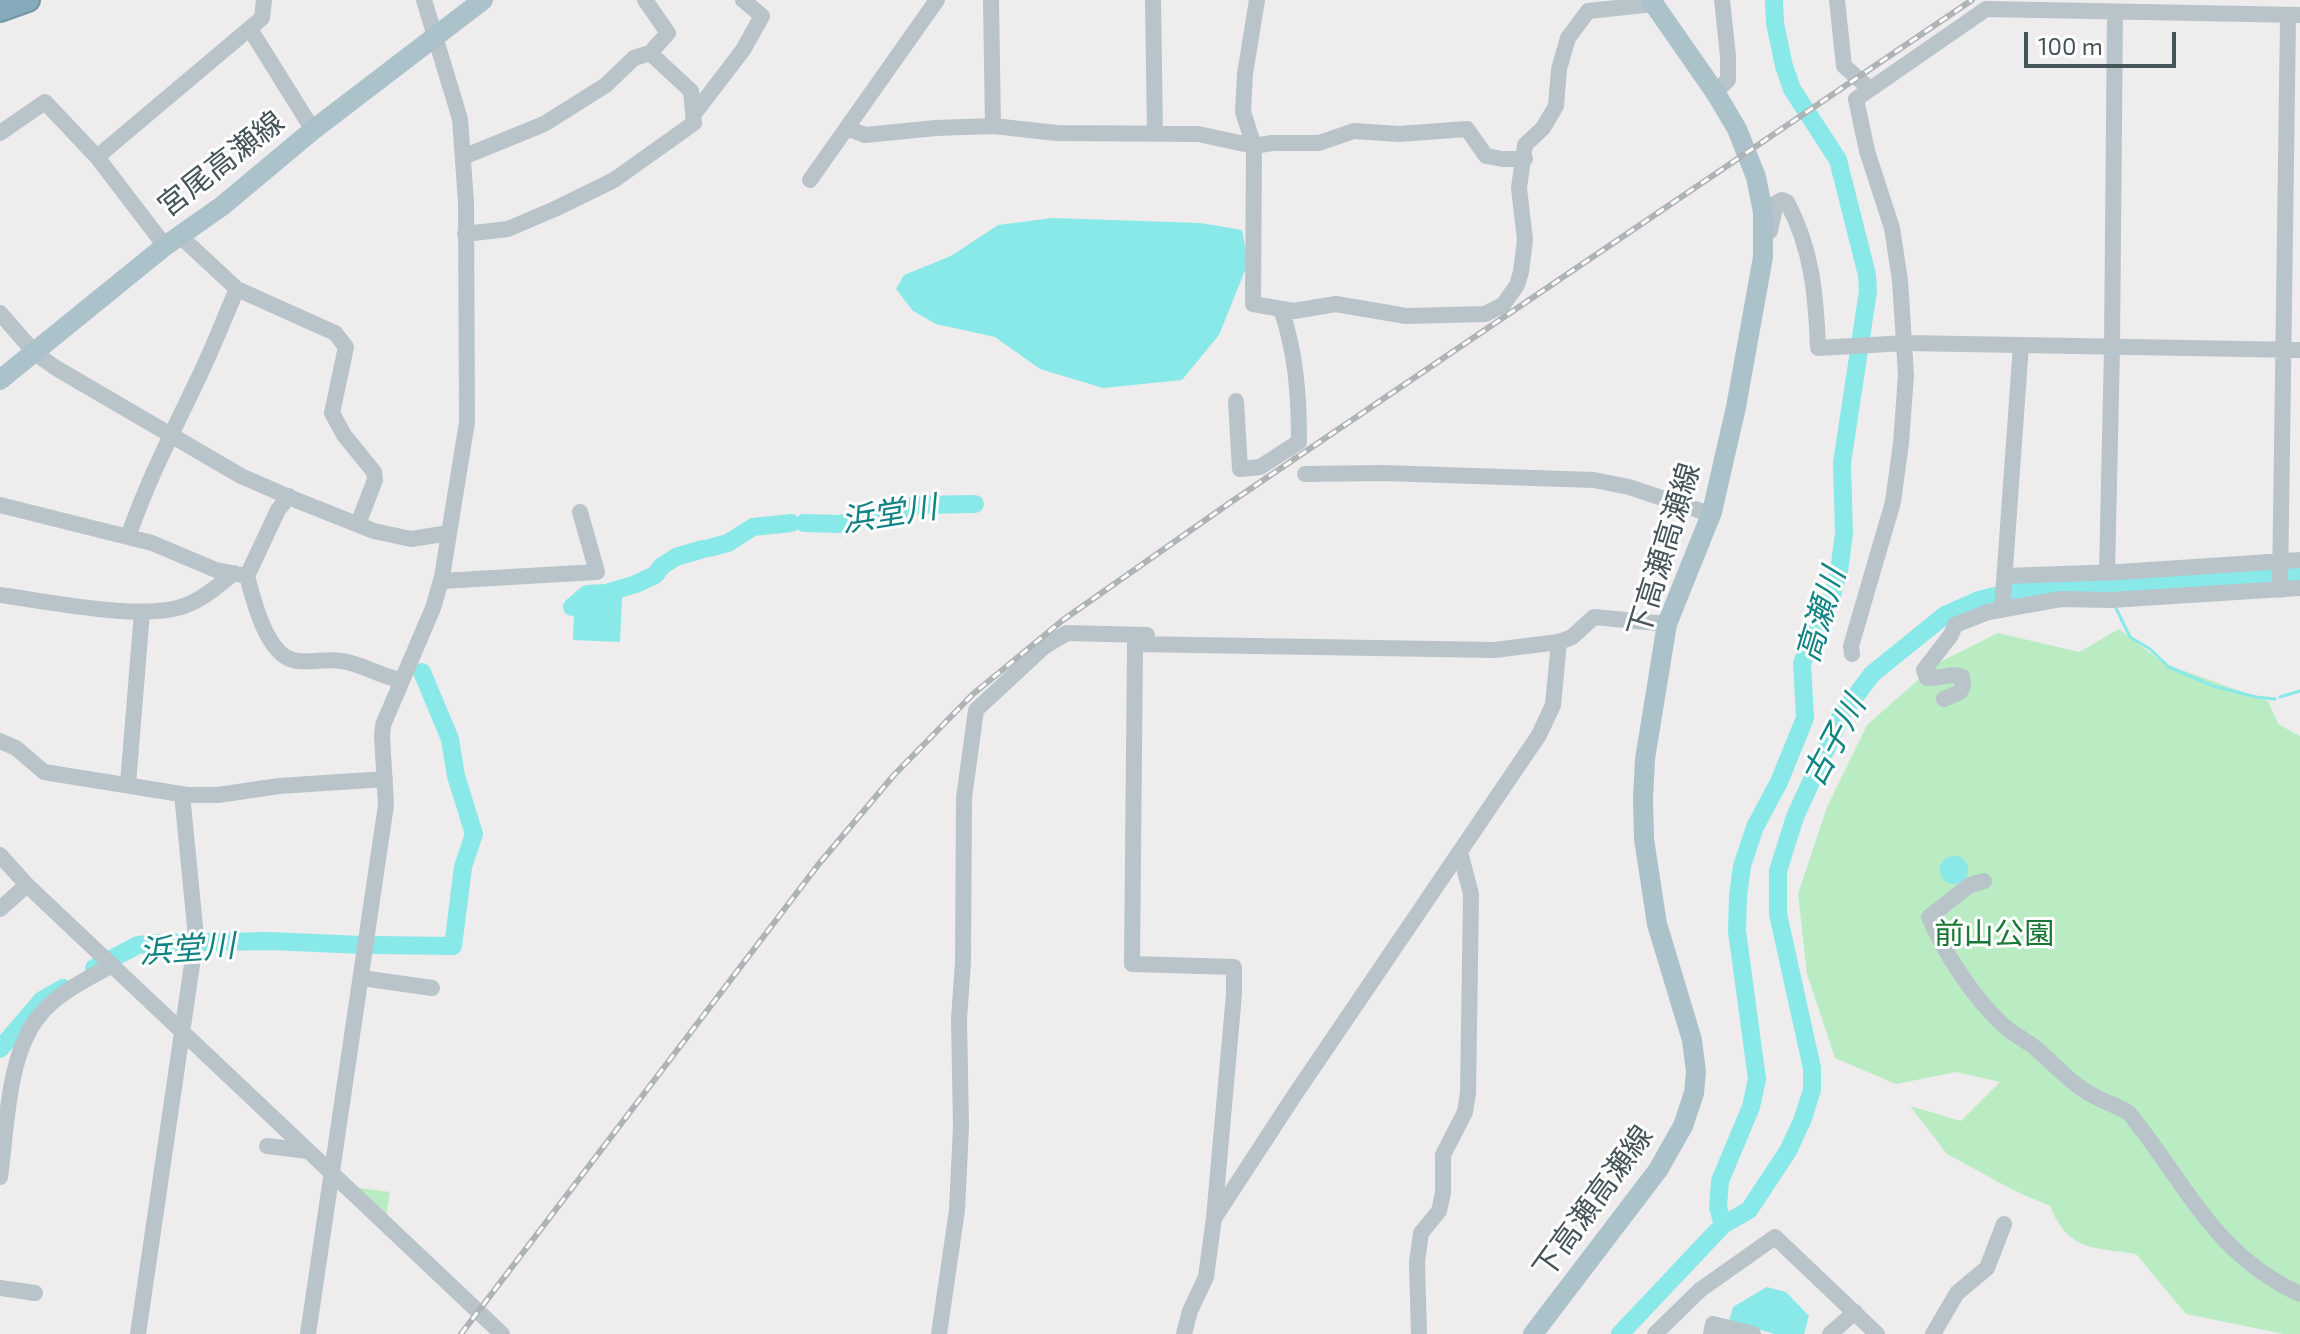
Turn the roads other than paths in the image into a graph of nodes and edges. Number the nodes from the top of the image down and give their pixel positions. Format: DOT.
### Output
graph roads {
  1 [pos="28,0"];
  2 [pos="264,0"];
  3 [pos="424,0"];
  4 [pos="483,0"];
  5 [pos="645,0"];
  6 [pos="743,0"];
  7 [pos="937,0"];
  8 [pos="991,0"];
  9 [pos="1153,0"];
  10 [pos="1257,0"];
  11 [pos="1722,0"];
  12 [pos="1837,0"];
  13 [pos="1652,2"];
  14 [pos="2204,7"];
  15 [pos="0,10"];
  16 [pos="2115,12"];
  17 [pos="2296,12"];
  18 [pos="250,29"];
  19 [pos="435,36"];
  20 [pos="650,53"];
  21 [pos="1870,89"];
  22 [pos="1715,92"];
  23 [pos="694,114"];
  24 [pos="993,126"];
  25 [pos="847,128"];
  26 [pos="313,130"];
  27 [pos="0,133"];
  28 [pos="1155,134"];
  29 [pos="1254,146"];
  30 [pos="97,157"];
  31 [pos="463,157"];
  32 [pos="1525,159"];
  33 [pos="810,180"];
  34 [pos="465,234"];
  35 [pos="172,241"];
  36 [pos="1763,257"];
  37 [pos="237,289"];
  38 [pos="1281,309"];
  39 [pos="0,313"];
  40 [pos="1903,343"];
  41 [pos="2021,345"];
  42 [pos="2112,348"];
  43 [pos="2283,349"];
  44 [pos="2300,350"];
  45 [pos="35,353"];
  46 [pos="0,380"];
  47 [pos="1236,401"];
  48 [pos="170,435"];
  49 [pos="1305,474"];
  50 [pos="289,496"];
  51 [pos="0,505"];
  52 [pos="580,512"];
  53 [pos="1712,512"];
  54 [pos="358,524"];
  55 [pos="449,533"];
  56 [pos="128,537"];
  57 [pos="2300,560"];
  58 [pos="2279,561"];
  59 [pos="2107,573"];
  60 [pos="240,574"];
  61 [pos="2005,578"];
  62 [pos="441,581"];
  63 [pos="2300,588"];
  64 [pos="2280,590"];
  65 [pos="0,595"];
  66 [pos="2002,610"];
  67 [pos="142,612"];
  68 [pos="1667,624"];
  69 [pos="1149,635"];
  70 [pos="1559,642"];
  71 [pos="1852,654"];
  72 [pos="400,680"];
  73 [pos="1944,699"];
  74 [pos="0,741"];
  75 [pos="385,779"];
  76 [pos="128,784"];
  77 [pos="182,794"];
  78 [pos="1460,852"];
  79 [pos="0,855"];
  80 [pos="1984,881"];
  81 [pos="27,885"];
  82 [pos="0,909"];
  83 [pos="108,962"];
  84 [pos="362,978"];
  85 [pos="432,988"];
  86 [pos="182,1031"];
  87 [pos="267,1146"];
  88 [pos="308,1151"];
  89 [pos="332,1174"];
  90 [pos="0,1177"];
  91 [pos="1214,1218"];
  92 [pos="2004,1224"];
  93 [pos="0,1288"];
  94 [pos="35,1293"];
  95 [pos="2300,1294"];
  96 [pos="1855,1312"];
  97 [pos="485,1327"];
  98 [pos="138,1334"];
  99 [pos="308,1334"];
  100 [pos="502,1334"];
  101 [pos="939,1334"];
  102 [pos="1184,1334"];
  103 [pos="1419,1334"];
  104 [pos="1533,1334"];
  105 [pos="1655,1334"];
  106 [pos="1711,1334"];
  107 [pos="1753,1334"];
  108 [pos="1830,1334"];
  109 [pos="1877,1334"];
  110 [pos="1933,1334"];
  1 -- 15 [label="highway"];
  2 -- 18 [label="street"];
  3 -- 19 [label="street"];
  4 -- 19 [label="main road, 宮尾高瀬線"];
  5 -- 20 [label="street"];
  6 -- 23 [label="street"];
  7 -- 25 [label="street"];
  8 -- 24 [label="street"];
  9 -- 28 [label="street"];
  10 -- 29 [label="street"];
  11 -- 22 [label="street"];
  12 -- 21 [label="street"];
  13 -- 22 [label="main road, 下高瀬高瀬線"];
  13 -- 32 [label="street"];
  14 -- 16 [label="street"];
  14 -- 17 [label="street"];
  16 -- 21 [label="street"];
  16 -- 42 [label="street"];
  17 -- 43 [label="street"];
  18 -- 26 [label="street"];
  18 -- 30 [label="street"];
  19 -- 26 [label="main road, 宮尾高瀬線"];
  19 -- 31 [label="street"];
  20 -- 23 [label="street"];
  20 -- 31 [label="street"];
  21 -- 40 [label="street"];
  22 -- 36 [label="main road, 下高瀬高瀬線"];
  23 -- 34 [label="street"];
  24 -- 25 [label="street"];
  24 -- 28 [label="street"];
  25 -- 33 [label="street"];
  26 -- 35 [label="main road, 宮尾高瀬線"];
  27 -- 30 [label="street"];
  28 -- 29 [label="street"];
  29 -- 32 [label="street"];
  29 -- 38 [label="street"];
  30 -- 35 [label="street"];
  31 -- 34 [label="street"];
  32 -- 38 [label="street"];
  34 -- 55 [label="street"];
  35 -- 37 [label="street"];
  35 -- 45 [label="main road, 宮尾高瀬線"];
  36 -- 40 [label="street"];
  36 -- 53 [label="main road, 下高瀬高瀬線"];
  37 -- 48 [label="street"];
  37 -- 54 [label="street"];
  38 -- 47 [label="street"];
  39 -- 45 [label="street"];
  40 -- 41 [label="street"];
  40 -- 71 [label="street"];
  41 -- 42 [label="street"];
  41 -- 61 [label="street"];
  42 -- 43 [label="street"];
  42 -- 59 [label="street"];
  43 -- 44 [label="street"];
  43 -- 58 [label="street"];
  45 -- 46 [label="main road, 宮尾高瀬線"];
  45 -- 48 [label="street"];
  48 -- 50 [label="street"];
  48 -- 56 [label="street"];
  49 -- 53 [label="street"];
  50 -- 54 [label="street"];
  50 -- 60 [label="street"];
  51 -- 56 [label="street"];
  52 -- 62 [label="street"];
  53 -- 68 [label="main road, 下高瀬高瀬線"];
  54 -- 55 [label="street"];
  55 -- 62 [label="street"];
  56 -- 60 [label="street"];
  57 -- 58 [label="street"];
  58 -- 59 [label="street"];
  58 -- 64 [label="street"];
  59 -- 61 [label="street"];
  60 -- 67 [label="street"];
  60 -- 72 [label="street"];
  61 -- 66 [label="street"];
  62 -- 72 [label="street"];
  63 -- 64 [label="street"];
  64 -- 66 [label="street"];
  65 -- 67 [label="street"];
  66 -- 73 [label="street"];
  67 -- 76 [label="street"];
  68 -- 70 [label="street"];
  68 -- 104 [label="main road, 下高瀬高瀬線"];
  69 -- 101 [label="street"];
  70 -- 78 [label="street"];
  70 -- 91 [label="street"];
  72 -- 75 [label="street"];
  74 -- 76 [label="street"];
  75 -- 77 [label="street"];
  75 -- 84 [label="street"];
  76 -- 77 [label="street"];
  77 -- 86 [label="street"];
  78 -- 91 [label="street"];
  78 -- 103 [label="street"];
  79 -- 81 [label="street"];
  80 -- 95 [label="street"];
  81 -- 82 [label="street"];
  81 -- 83 [label="street"];
  83 -- 86 [label="street"];
  83 -- 90 [label="street"];
  84 -- 85 [label="street"];
  84 -- 89 [label="street"];
  86 -- 88 [label="street"];
  86 -- 98 [label="street"];
  87 -- 88 [label="street"];
  88 -- 89 [label="street"];
  89 -- 97 [label="street"];
  89 -- 99 [label="street"];
  91 -- 102 [label="street"];
  92 -- 110 [label="street"];
  93 -- 94 [label="street"];
  96 -- 105 [label="street"];
  96 -- 108 [label="street"];
  96 -- 109 [label="street"];
  97 -- 100 [label="street"];
  106 -- 107 [label="street"];
}
